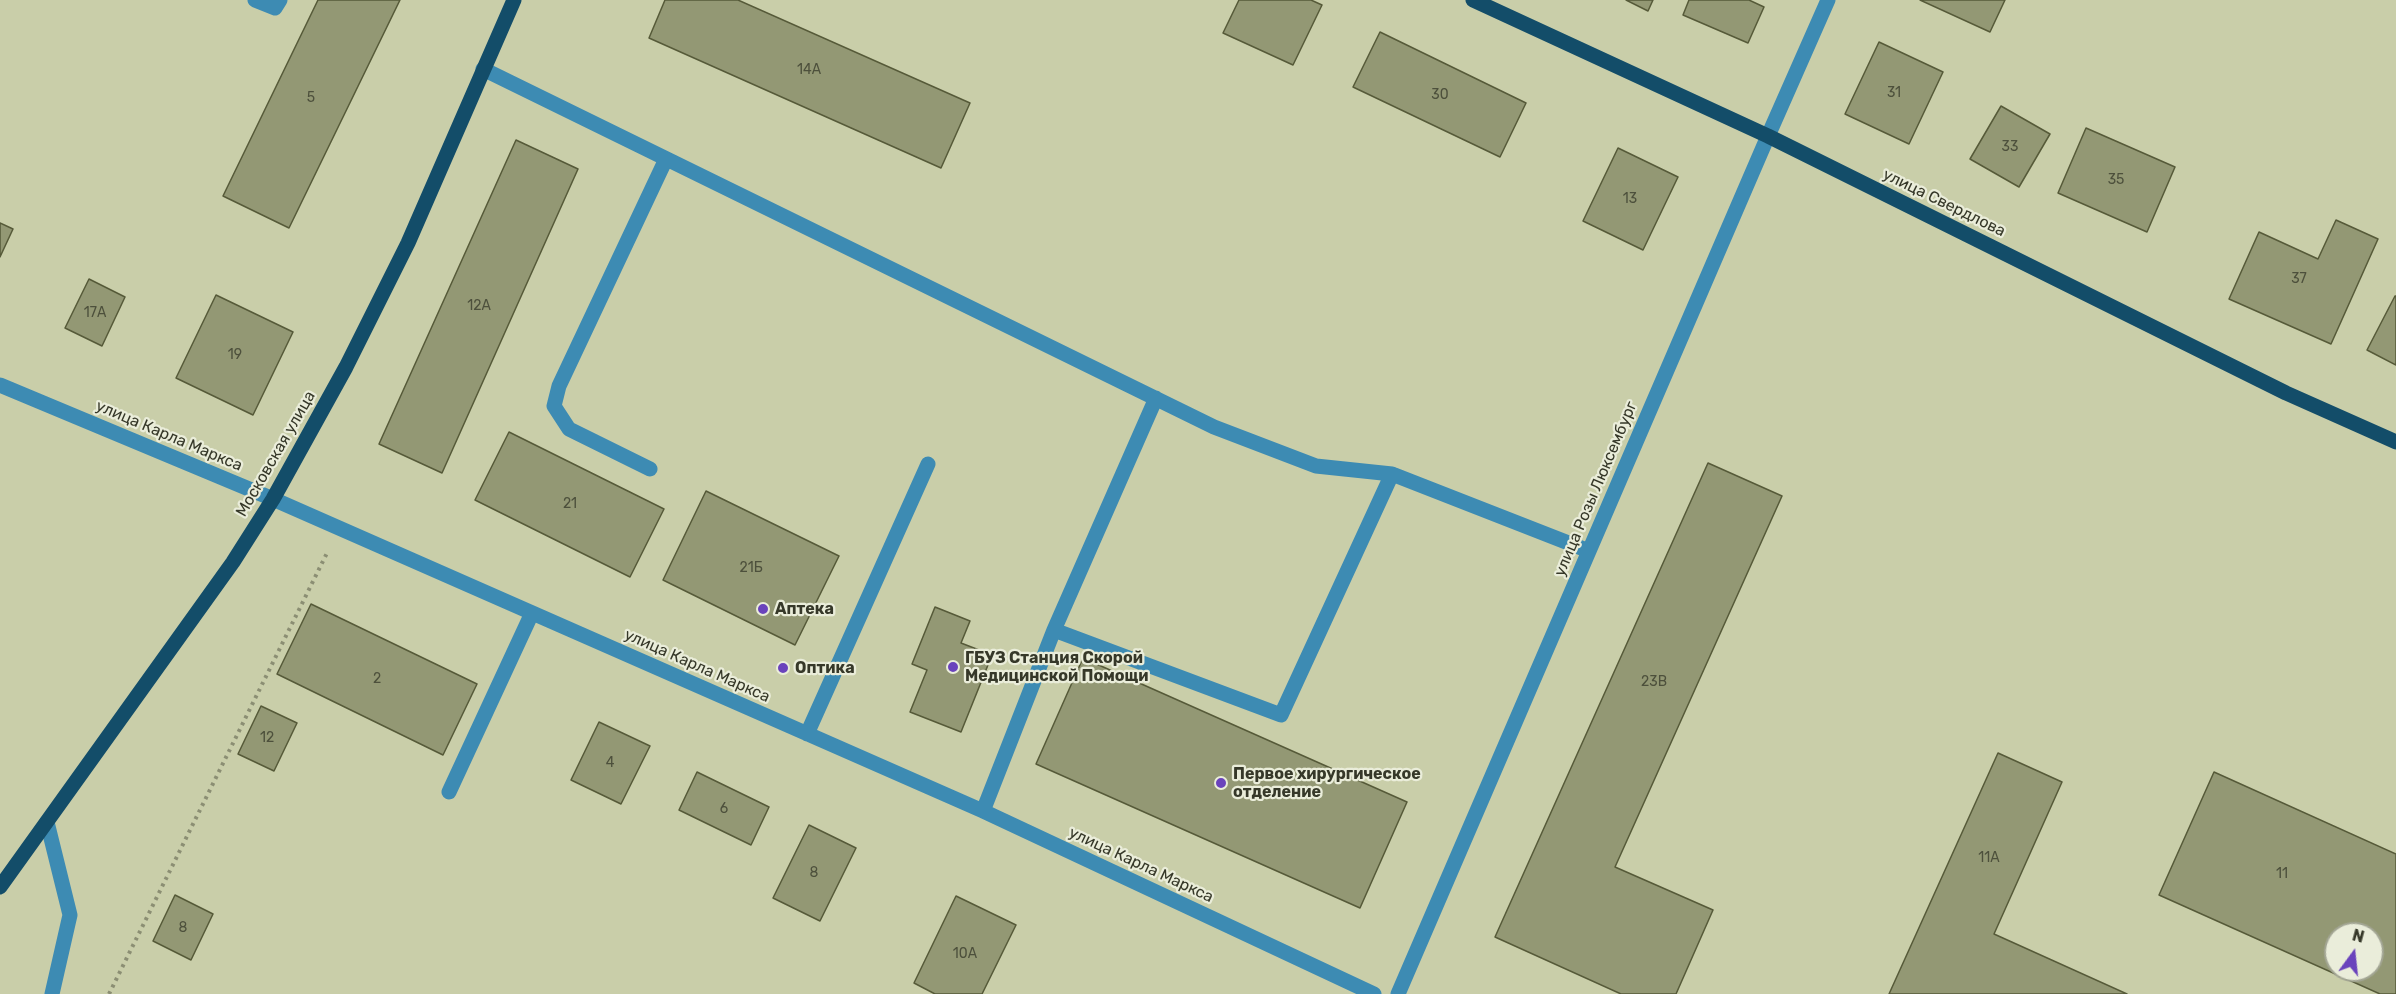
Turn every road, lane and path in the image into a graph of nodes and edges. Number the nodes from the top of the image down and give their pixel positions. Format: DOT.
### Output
graph roads {
  1 [pos="255,0"];
  2 [pos="279,0"];
  3 [pos="514,0"];
  4 [pos="1473,0"];
  5 [pos="1828,0"];
  6 [pos="483,69"];
  7 [pos="1767,136"];
  8 [pos="666,159"];
  9 [pos="0,385"];
  10 [pos="1156,398"];
  11 [pos="2396,442"];
  12 [pos="928,464"];
  13 [pos="650,469"];
  14 [pos="1392,474"];
  15 [pos="273,499"];
  16 [pos="339,528"];
  17 [pos="1589,551"];
  18 [pos="532,613"];
  19 [pos="1054,630"];
  20 [pos="807,734"];
  21 [pos="449,792"];
  22 [pos="983,811"];
  23 [pos="47,822"];
  24 [pos="0,887"];
  25 [pos="52,994"];
  26 [pos="109,994"];
  27 [pos="1374,994"];
  28 [pos="1398,994"];
  1 -- 2 [label="street"];
  3 -- 6 [label="main road, Московская улица"];
  4 -- 7 [label="main road, улица Свердлова"];
  5 -- 7 [label="street, улица Розы Люксембург"];
  6 -- 8 [label="street"];
  6 -- 15 [label="main road, Московская улица"];
  7 -- 11 [label="main road, улица Свердлова"];
  7 -- 17 [label="street, улица Розы Люксембург"];
  8 -- 10 [label="street"];
  8 -- 13 [label="street"];
  9 -- 15 [label="street, улица Карла Маркса"];
  10 -- 14 [label="street"];
  10 -- 19 [label="street"];
  12 -- 20 [label="street"];
  14 -- 17 [label="street"];
  14 -- 19 [label="street"];
  15 -- 16 [label="street, улица Карла Маркса"];
  15 -- 23 [label="main road, Московская улица"];
  16 -- 18 [label="street, улица Карла Маркса"];
  16 -- 26 [label="path"];
  17 -- 28 [label="street, улица Розы Люксембург"];
  18 -- 20 [label="street, улица Карла Маркса"];
  18 -- 21 [label="street"];
  19 -- 22 [label="street"];
  20 -- 22 [label="street, улица Карла Маркса"];
  22 -- 27 [label="street, улица Карла Маркса"];
  23 -- 24 [label="main road, Московская улица"];
  23 -- 25 [label="street"];
}
